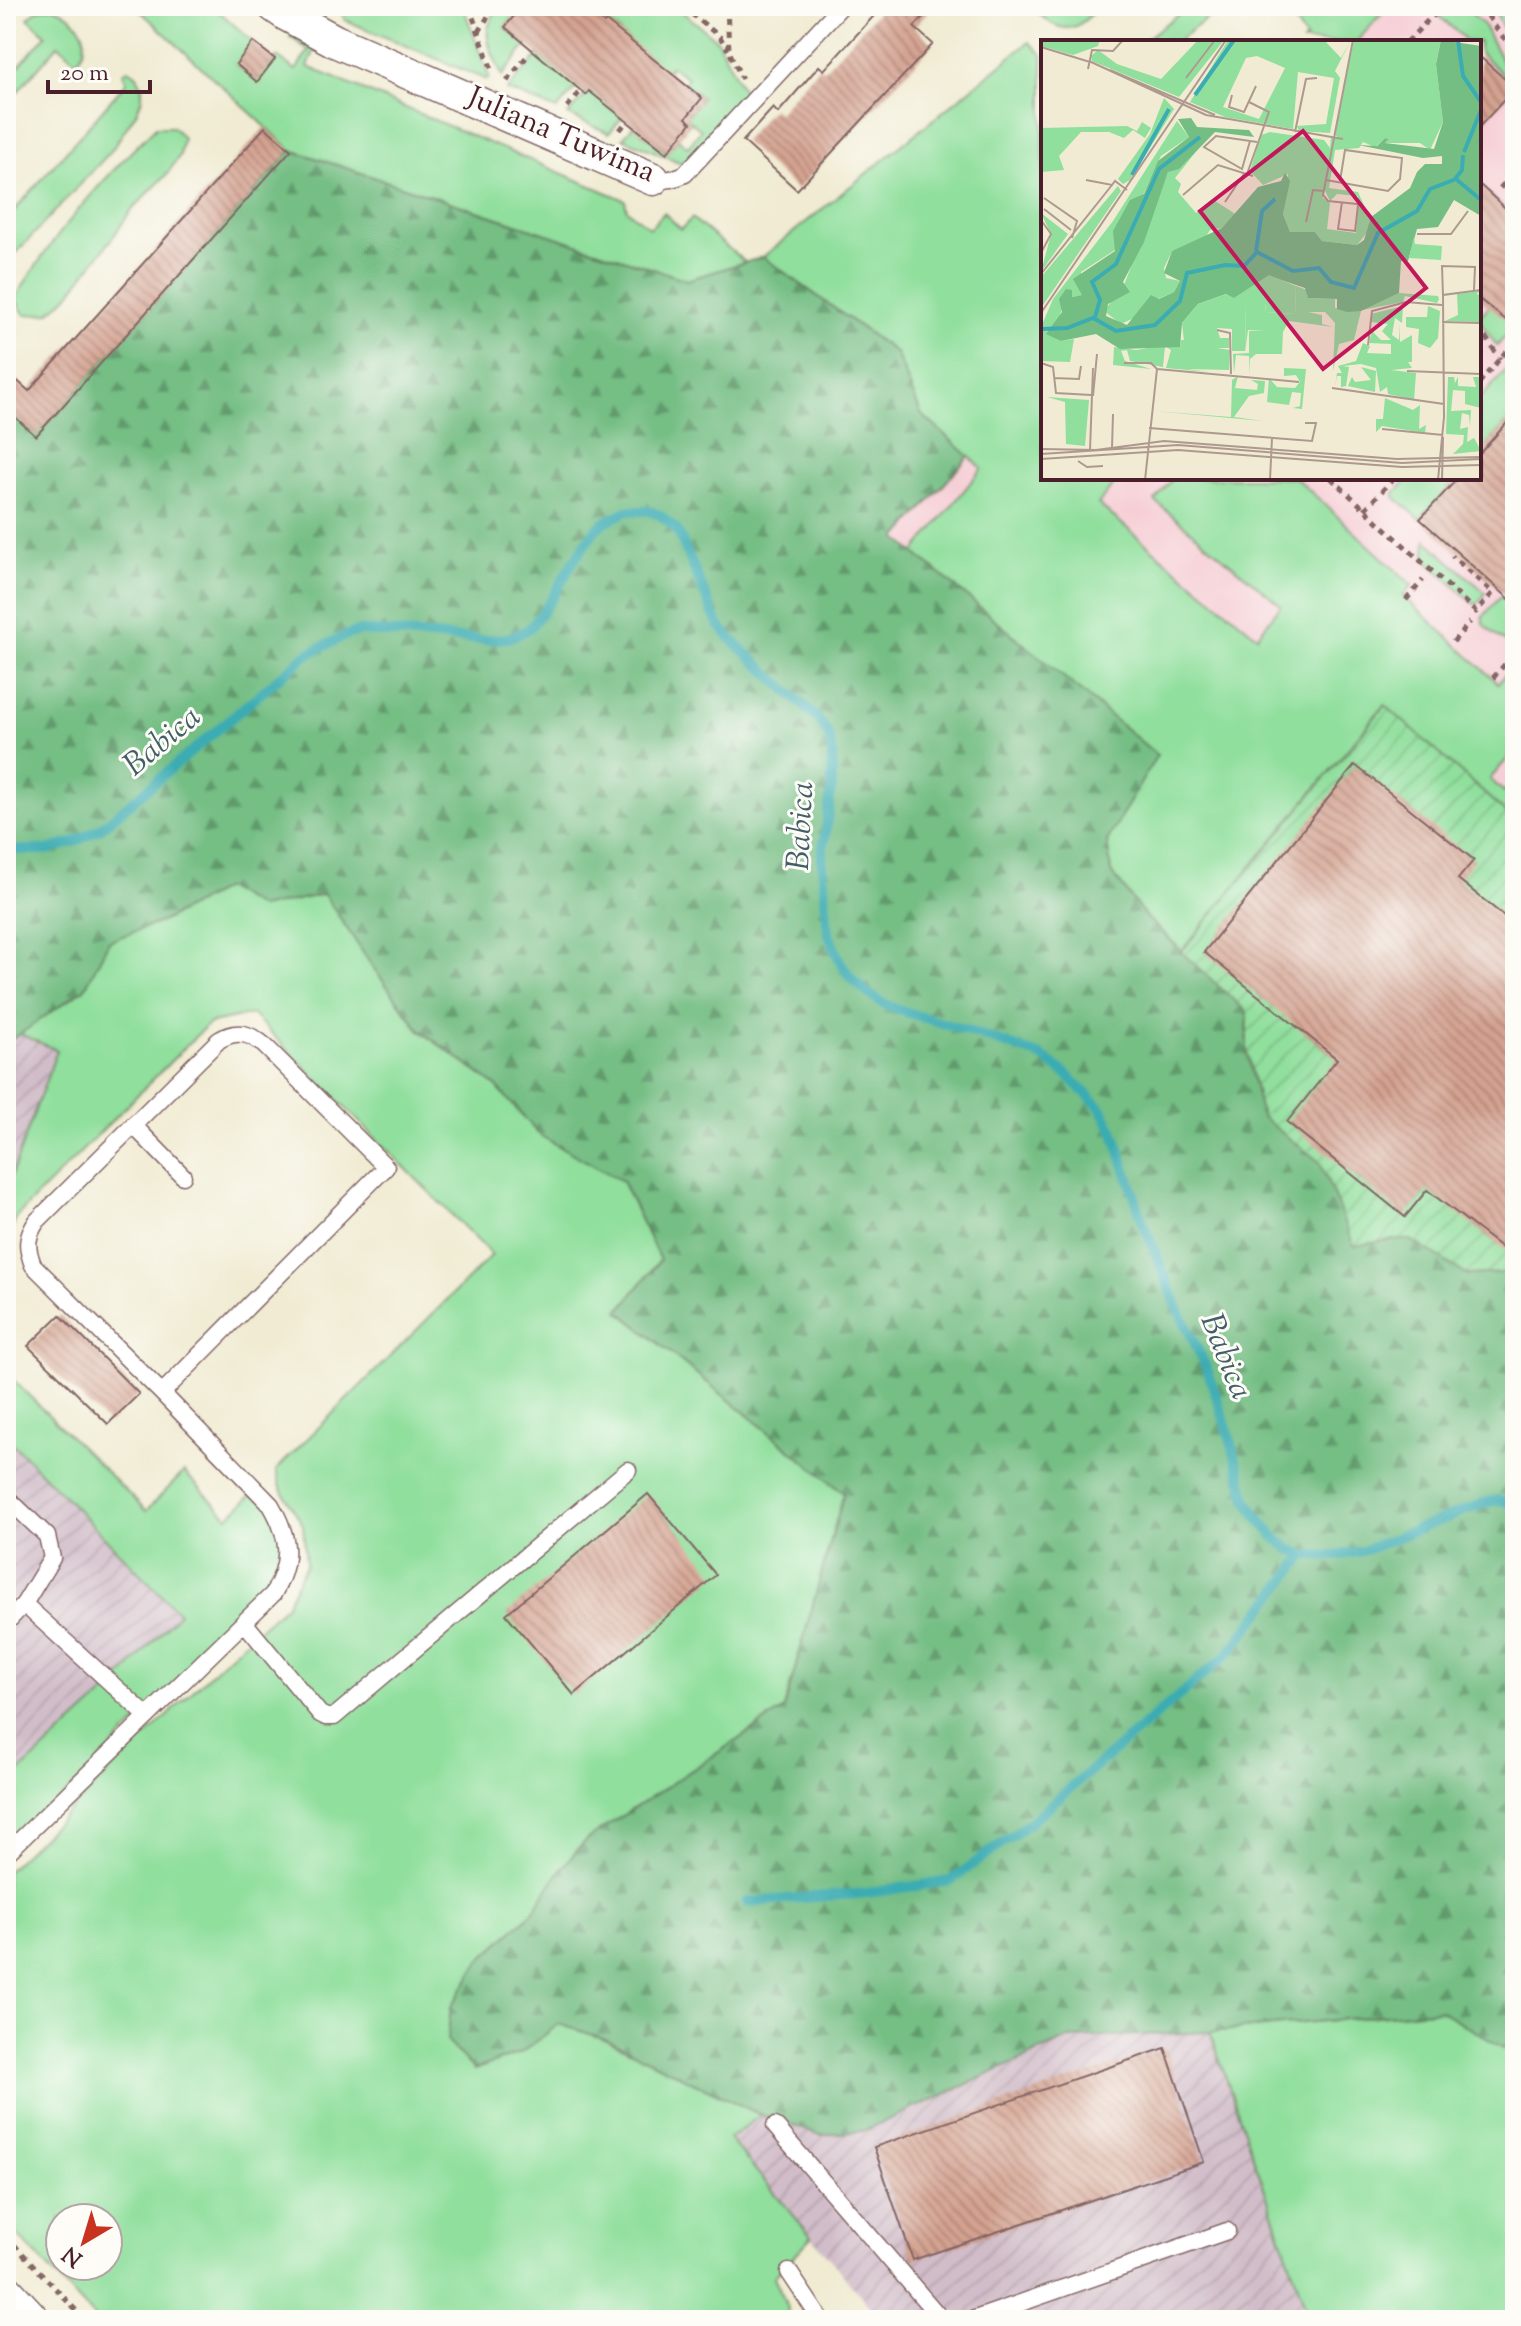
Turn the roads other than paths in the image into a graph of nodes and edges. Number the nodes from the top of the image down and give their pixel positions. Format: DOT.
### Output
graph roads {
  1 [pos="274,6"];
  2 [pos="841,6"];
  3 [pos="653,179"];
  4 [pos="133,1125"];
  5 [pos="183,1176"];
  6 [pos="162,1393"];
  7 [pos="628,1470"];
  8 [pos="6,1497"];
  9 [pos="24,1604"];
  10 [pos="244,1622"];
  11 [pos="6,1623"];
  12 [pos="147,1716"];
  13 [pos="6,1854"];
  14 [pos="775,2126"];
  15 [pos="1227,2231"];
  16 [pos="789,2272"];
  17 [pos="6,2290"];
  18 [pos="34,2320"];
  19 [pos="821,2320"];
  20 [pos="942,2320"];
  21 [pos="972,2320"];
  1 -- 3 [label="street, Juliana Tuwima"];
  2 -- 3 [label="lane, Juliana Tuwima"];
  4 -- 5 [label="lane"];
  4 -- 6 [label="lane"];
  4 -- 6 [label="lane"];
  6 -- 10 [label="lane"];
  7 -- 10 [label="lane"];
  8 -- 9 [label="lane"];
  9 -- 11 [label="lane"];
  9 -- 12 [label="lane"];
  10 -- 12 [label="lane"];
  12 -- 13 [label="lane"];
  14 -- 20 [label="lane"];
  15 -- 21 [label="lane"];
  16 -- 19 [label="lane"];
  17 -- 18 [label="street"];
}
